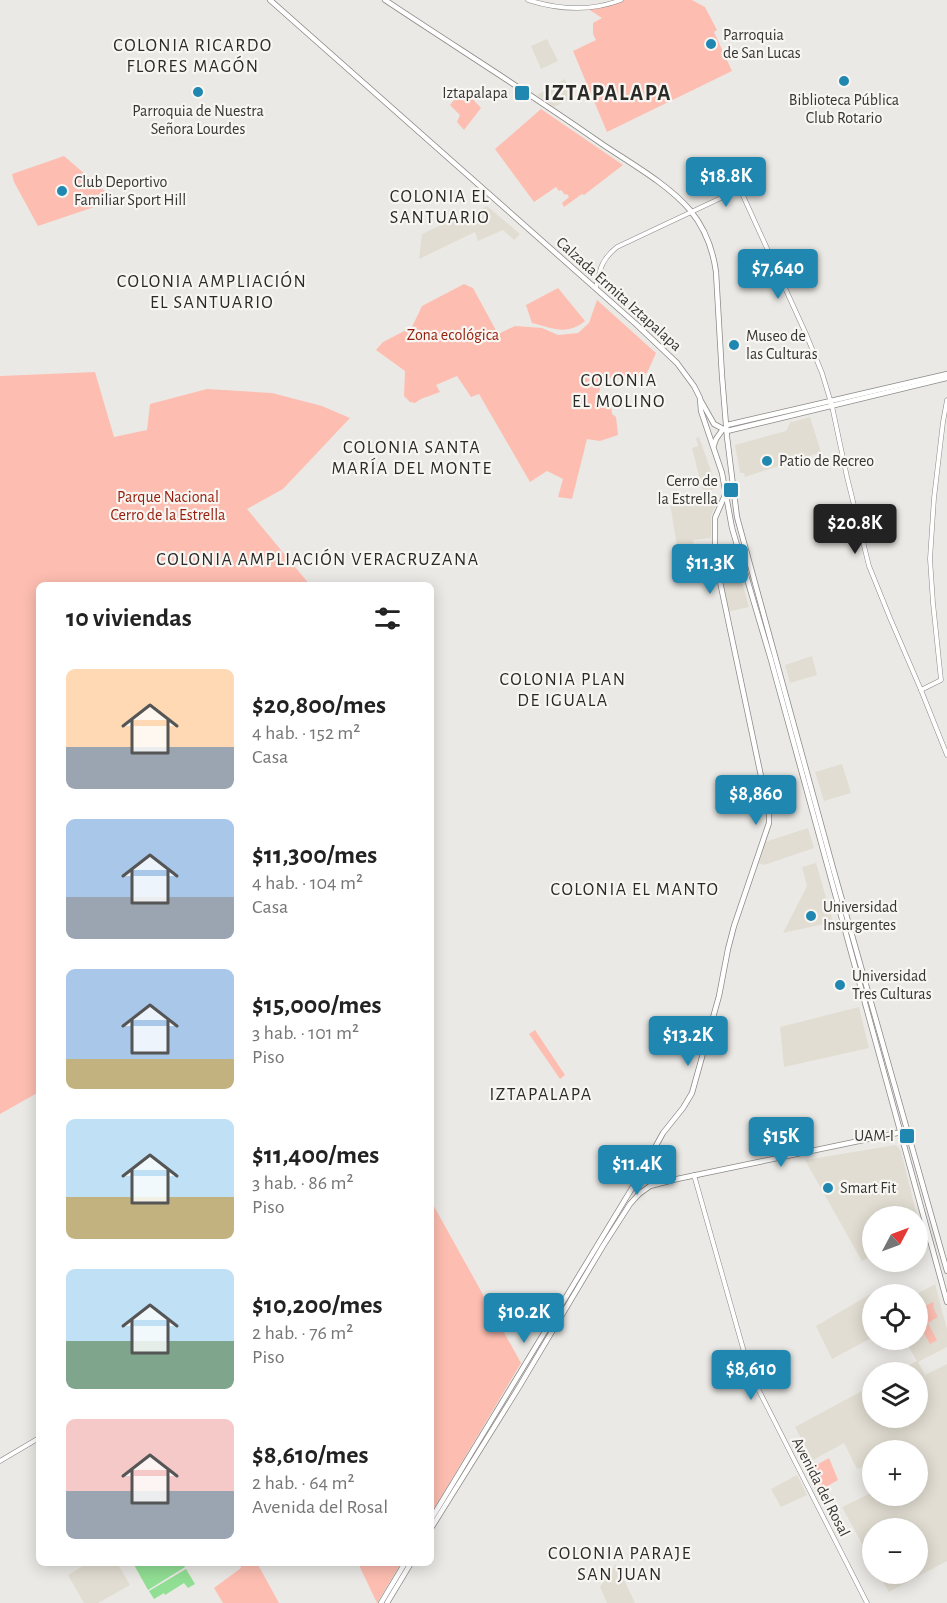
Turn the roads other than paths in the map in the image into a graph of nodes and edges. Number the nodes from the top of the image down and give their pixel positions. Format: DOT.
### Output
graph roads {
  1 [pos="270,0"];
  2 [pos="385,0"];
  3 [pos="528,0"];
  4 [pos="621,0"];
  5 [pos="691,212"];
  6 [pos="596,288"];
  7 [pos="947,376"];
  8 [pos="700,398"];
  9 [pos="947,400"];
  10 [pos="831,404"];
  11 [pos="726,429"];
  12 [pos="715,453"];
  13 [pos="726,493"];
  14 [pos="921,690"];
  15 [pos="947,755"];
  16 [pos="907,1130"];
  17 [pos="900,1132"];
  18 [pos="694,1175"];
  19 [pos="640,1183"];
  20 [pos="650,1186"];
  21 [pos="947,1271"];
  22 [pos="574,1288"];
  23 [pos="947,1302"];
  24 [pos="36,1440"];
  25 [pos="0,1461"];
  26 [pos="434,1515"];
  27 [pos="434,1524"];
  28 [pos="403,1566"];
  29 [pos="409,1566"];
  30 [pos="381,1603"];
  31 [pos="387,1603"];
  32 [pos="867,1603"];
  1 -- 6 [label="main road, Calzada Ermita Iztapalapa"];
  2 -- 5 [label="main road"];
  3 -- 4 [label="street"];
  5 -- 6 [label="street"];
  5 -- 10 [label="street"];
  5 -- 11 [label="main road"];
  6 -- 8 [label="main road, Calzada Ermita Iztapalapa"];
  7 -- 10 [label="main road"];
  8 -- 11 [label="main road"];
  8 -- 12 [label="main road, Calzada Ermita Iztapalapa"];
  9 -- 14 [label="street"];
  10 -- 11 [label="main road"];
  10 -- 14 [label="street"];
  11 -- 12 [label="main road"];
  11 -- 16 [label="main road"];
  12 -- 13 [label="main road, Calzada Ermita Iztapalapa"];
  13 -- 17 [label="main road, Calzada Ermita Iztapalapa"];
  13 -- 19 [label="main road"];
  14 -- 15 [label="street"];
  16 -- 17 [label="main road"];
  16 -- 21 [label="main road"];
  17 -- 18 [label="main road"];
  17 -- 23 [label="main road, Calzada Ermita Iztapalapa"];
  18 -- 20 [label="main road"];
  18 -- 32 [label="street, Avenida del Rosal"];
  19 -- 20 [label="street"];
  19 -- 22 [label="main road"];
  20 -- 22 [label="main road"];
  22 -- 26 [label="main road"];
  22 -- 27 [label="main road"];
  24 -- 25 [label="street"];
  28 -- 30 [label="main road"];
  29 -- 31 [label="main road"];
}
